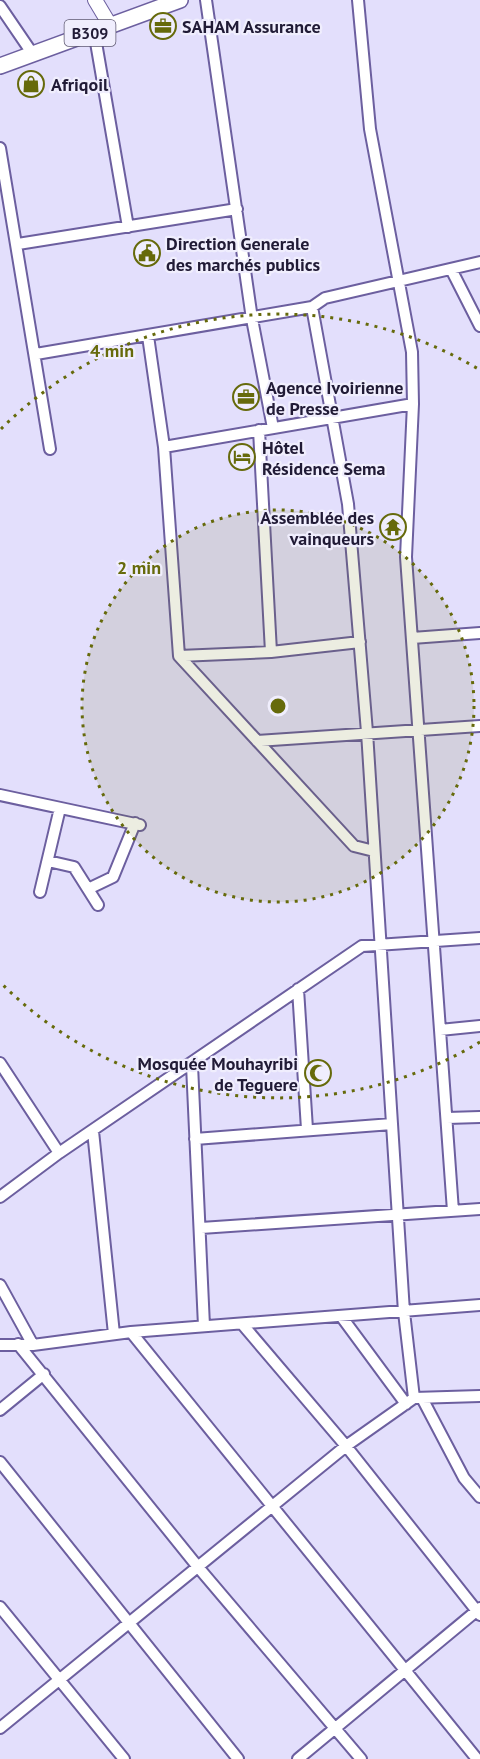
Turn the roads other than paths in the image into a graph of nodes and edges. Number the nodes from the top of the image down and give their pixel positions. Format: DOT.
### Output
graph roads {
  1 [pos="95,0"];
  2 [pos="180,0"];
  3 [pos="206,0"];
  4 [pos="358,0"];
  5 [pos="0,6"];
  6 [pos="110,25"];
  7 [pos="94,32"];
  8 [pos="32,53"];
  9 [pos="0,66"];
  10 [pos="0,148"];
  11 [pos="237,209"];
  12 [pos="128,226"];
  13 [pos="18,244"];
  14 [pos="480,262"];
  15 [pos="451,269"];
  16 [pos="399,281"];
  17 [pos="312,307"];
  18 [pos="252,319"];
  19 [pos="480,324"];
  20 [pos="148,336"];
  21 [pos="36,354"];
  22 [pos="413,404"];
  23 [pos="333,418"];
  24 [pos="273,428"];
  25 [pos="260,430"];
  26 [pos="164,447"];
  27 [pos="50,449"];
  28 [pos="480,633"];
  29 [pos="412,638"];
  30 [pos="360,642"];
  31 [pos="272,652"];
  32 [pos="179,656"];
  33 [pos="480,726"];
  34 [pos="417,730"];
  35 [pos="367,732"];
  36 [pos="257,741"];
  37 [pos="0,795"];
  38 [pos="60,808"];
  39 [pos="374,851"];
  40 [pos="48,861"];
  41 [pos="88,889"];
  42 [pos="40,892"];
  43 [pos="98,905"];
  44 [pos="480,938"];
  45 [pos="433,942"];
  46 [pos="381,946"];
  47 [pos="298,989"];
  48 [pos="480,1026"];
  49 [pos="440,1030"];
  50 [pos="0,1063"];
  51 [pos="192,1065"];
  52 [pos="480,1117"];
  53 [pos="447,1118"];
  54 [pos="392,1124"];
  55 [pos="307,1129"];
  56 [pos="93,1131"];
  57 [pos="195,1139"];
  58 [pos="59,1153"];
  59 [pos="0,1197"];
  60 [pos="480,1209"];
  61 [pos="453,1211"];
  62 [pos="397,1214"];
  63 [pos="201,1228"];
  64 [pos="0,1285"];
  65 [pos="480,1305"];
  66 [pos="404,1312"];
  67 [pos="341,1316"];
  68 [pos="243,1325"];
  69 [pos="204,1326"];
  70 [pos="131,1332"];
  71 [pos="114,1334"];
  72 [pos="18,1344"];
  73 [pos="0,1345"];
  74 [pos="33,1345"];
  75 [pos="44,1374"];
  76 [pos="480,1396"];
  77 [pos="414,1401"];
  78 [pos="0,1410"];
  79 [pos="346,1446"];
  80 [pos="0,1462"];
  81 [pos="480,1497"];
  82 [pos="272,1506"];
  83 [pos="198,1567"];
  84 [pos="0,1608"];
  85 [pos="479,1611"];
  86 [pos="129,1624"];
  87 [pos="406,1671"];
  88 [pos="59,1680"];
  89 [pos="336,1726"];
  90 [pos="0,1728"];
  91 [pos="124,1759"];
  92 [pos="238,1759"];
  93 [pos="298,1759"];
  94 [pos="361,1759"];
  95 [pos="477,1759"];
  1 -- 6 [label="street"];
  2 -- 6 [label="main road, B309"];
  3 -- 11 [label="street"];
  4 -- 16 [label="street"];
  5 -- 8 [label="street"];
  6 -- 7 [label="main road, B309"];
  7 -- 8 [label="main road, B309"];
  7 -- 12 [label="street"];
  8 -- 9 [label="main road, B309"];
  10 -- 13 [label="street"];
  11 -- 12 [label="street"];
  11 -- 18 [label="street"];
  12 -- 13 [label="street"];
  13 -- 21 [label="street"];
  14 -- 15 [label="street"];
  15 -- 16 [label="street"];
  15 -- 19 [label="street"];
  16 -- 17 [label="street"];
  16 -- 22 [label="street"];
  17 -- 18 [label="street"];
  17 -- 23 [label="street"];
  18 -- 20 [label="street"];
  18 -- 24 [label="street"];
  20 -- 21 [label="street"];
  20 -- 26 [label="street"];
  21 -- 27 [label="street"];
  22 -- 23 [label="street"];
  22 -- 29 [label="street"];
  23 -- 24 [label="street"];
  23 -- 30 [label="street"];
  24 -- 25 [label="street"];
  25 -- 26 [label="street"];
  25 -- 31 [label="street"];
  26 -- 32 [label="street"];
  28 -- 29 [label="street"];
  29 -- 34 [label="street"];
  30 -- 31 [label="street"];
  30 -- 35 [label="street"];
  31 -- 32 [label="street"];
  32 -- 36 [label="street"];
  33 -- 34 [label="street"];
  34 -- 35 [label="street"];
  34 -- 45 [label="street"];
  35 -- 36 [label="street"];
  35 -- 39 [label="street"];
  36 -- 39 [label="street"];
  37 -- 38 [label="street"];
  38 -- 40 [label="street"];
  38 -- 41 [label="street"];
  39 -- 46 [label="street"];
  40 -- 41 [label="street"];
  40 -- 42 [label="street"];
  41 -- 43 [label="street"];
  44 -- 45 [label="street"];
  45 -- 46 [label="street"];
  45 -- 49 [label="street"];
  46 -- 47 [label="street"];
  46 -- 54 [label="street"];
  47 -- 51 [label="street"];
  47 -- 55 [label="street"];
  48 -- 49 [label="street"];
  49 -- 53 [label="street"];
  50 -- 58 [label="street"];
  51 -- 56 [label="street"];
  51 -- 57 [label="street"];
  52 -- 53 [label="street"];
  53 -- 61 [label="street"];
  54 -- 55 [label="street"];
  54 -- 62 [label="street"];
  55 -- 57 [label="street"];
  56 -- 58 [label="street"];
  56 -- 71 [label="street"];
  57 -- 63 [label="street"];
  58 -- 59 [label="street"];
  60 -- 61 [label="street"];
  61 -- 62 [label="street"];
  62 -- 63 [label="street"];
  62 -- 66 [label="street"];
  63 -- 69 [label="street"];
  64 -- 74 [label="street"];
  65 -- 66 [label="street"];
  66 -- 67 [label="street"];
  66 -- 77 [label="street"];
  67 -- 68 [label="street"];
  67 -- 77 [label="street"];
  68 -- 69 [label="street"];
  68 -- 79 [label="street"];
  69 -- 70 [label="street"];
  70 -- 71 [label="street"];
  70 -- 82 [label="street"];
  71 -- 74 [label="street"];
  72 -- 73 [label="street"];
  72 -- 74 [label="street"];
  72 -- 75 [label="street"];
  75 -- 78 [label="street"];
  75 -- 83 [label="street"];
  76 -- 77 [label="street"];
  77 -- 79 [label="street"];
  77 -- 81 [label="street"];
  79 -- 82 [label="street"];
  79 -- 85 [label="street"];
  80 -- 86 [label="street"];
  82 -- 83 [label="street"];
  82 -- 87 [label="street"];
  83 -- 86 [label="street"];
  83 -- 89 [label="street"];
  84 -- 88 [label="street"];
  85 -- 87 [label="street"];
  86 -- 88 [label="street"];
  86 -- 92 [label="street"];
  87 -- 89 [label="street"];
  87 -- 95 [label="street"];
  88 -- 90 [label="street"];
  88 -- 91 [label="street"];
  89 -- 93 [label="street"];
  89 -- 94 [label="street"];
}
